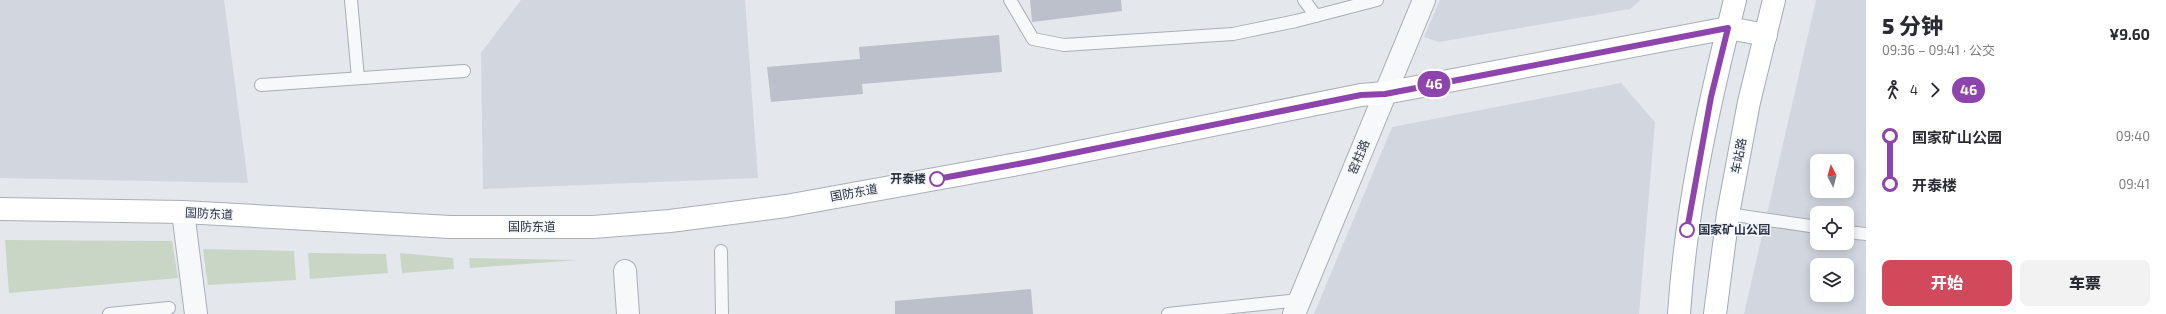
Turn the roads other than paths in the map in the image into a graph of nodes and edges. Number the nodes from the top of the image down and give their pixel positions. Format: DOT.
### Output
graph roads {
  1 [pos="351,0"];
  2 [pos="1010,0"];
  3 [pos="1304,0"];
  4 [pos="1377,0"];
  5 [pos="1424,0"];
  6 [pos="1735,0"];
  7 [pos="1774,0"];
  8 [pos="1316,16"];
  9 [pos="1728,28"];
  10 [pos="1766,35"];
  11 [pos="464,71"];
  12 [pos="358,78"];
  13 [pos="261,85"];
  14 [pos="1385,94"];
  15 [pos="0,209"];
  16 [pos="183,212"];
  17 [pos="1728,214"];
  18 [pos="1810,226"];
  19 [pos="1854,233"];
  20 [pos="1866,234"];
  21 [pos="722,250"];
  22 [pos="625,271"];
  23 [pos="1296,307"];
  24 [pos="169,308"];
  25 [pos="109,314"];
  26 [pos="196,314"];
  27 [pos="628,314"];
  28 [pos="722,314"];
  29 [pos="1168,314"];
  30 [pos="1679,314"];
  31 [pos="1715,314"];
  1 -- 12 [label="lane"];
  2 -- 8 [label="lane"];
  3 -- 8 [label="lane"];
  4 -- 8 [label="lane"];
  5 -- 14 [label="street, 窑柱路"];
  6 -- 9 [label="street"];
  7 -- 10 [label="street, 车站路"];
  9 -- 10 [label="street, 国防东道"];
  9 -- 14 [label="street, 国防东道"];
  9 -- 30 [label="street"];
  10 -- 17 [label="street, 车站路"];
  11 -- 12 [label="lane"];
  12 -- 13 [label="lane"];
  14 -- 16 [label="street, 国防东道"];
  14 -- 23 [label="street, 窑柱路"];
  15 -- 16 [label="street, 国防东道"];
  16 -- 26 [label="street"];
  17 -- 18 [label="lane"];
  17 -- 31 [label="street, 车站路"];
  19 -- 20 [label="lane"];
  21 -- 28 [label="lane"];
  22 -- 27 [label="street"];
  23 -- 29 [label="lane"];
  24 -- 25 [label="lane"];
}
